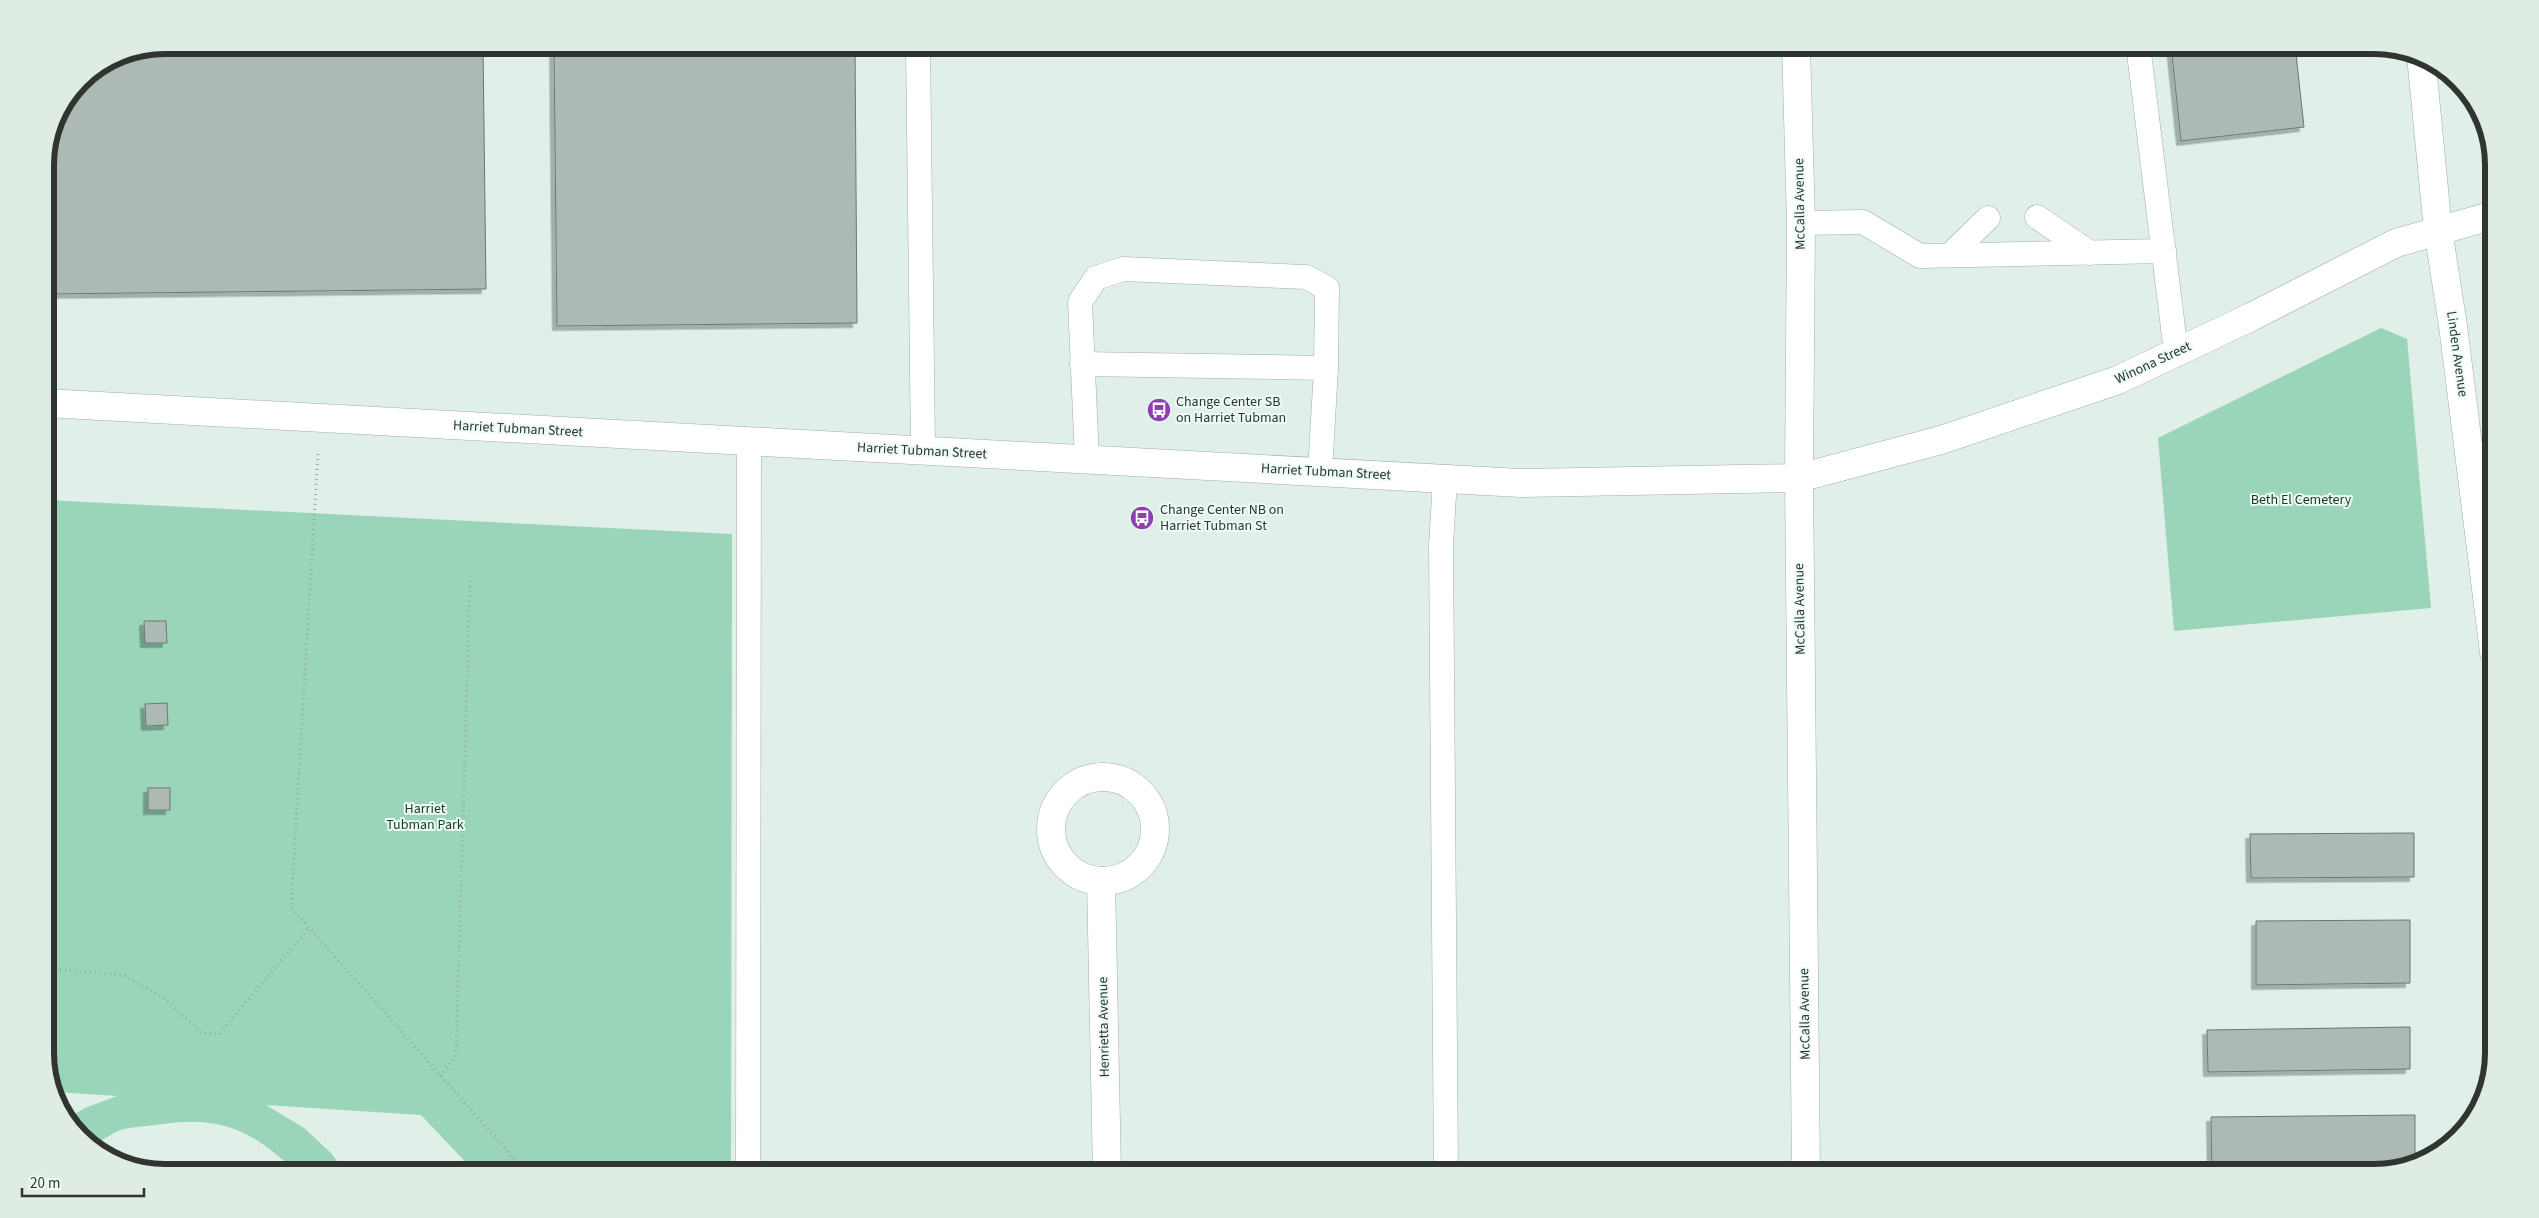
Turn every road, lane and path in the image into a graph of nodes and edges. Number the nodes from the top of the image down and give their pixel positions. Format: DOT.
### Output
graph roads {
  1 [pos="918,54"];
  2 [pos="1796,54"];
  3 [pos="2139,54"];
  4 [pos="2422,65"];
  5 [pos="2037,217"];
  6 [pos="2485,217"];
  7 [pos="1988,218"];
  8 [pos="1802,223"];
  9 [pos="2438,230"];
  10 [pos="2164,251"];
  11 [pos="2090,253"];
  12 [pos="1950,255"];
  13 [pos="2176,352"];
  14 [pos="1082,364"];
  15 [pos="1326,368"];
  16 [pos="54,403"];
  17 [pos="321,418"];
  18 [pos="749,441"];
  19 [pos="923,451"];
  20 [pos="1087,459"];
  21 [pos="1320,472"];
  22 [pos="1799,478"];
  23 [pos="1445,479"];
  24 [pos="470,579"];
  25 [pos="2485,579"];
  26 [pos="1101,881"];
  27 [pos="309,928"];
  28 [pos="54,969"];
  29 [pos="440,1076"];
  30 [pos="518,1164"];
  31 [pos="748,1164"];
  32 [pos="1107,1164"];
  33 [pos="1446,1164"];
  34 [pos="1806,1164"];
  1 -- 19 [label="lane"];
  2 -- 8 [label="street, McCalla Avenue"];
  3 -- 10 [label="lane"];
  4 -- 9 [label="street, Linden Avenue"];
  5 -- 11 [label="lane"];
  6 -- 9 [label="street, Winona Street"];
  7 -- 12 [label="lane"];
  8 -- 12 [label="lane"];
  8 -- 22 [label="street, McCalla Avenue"];
  9 -- 13 [label="street, Winona Street"];
  9 -- 25 [label="street, Linden Avenue"];
  10 -- 11 [label="lane"];
  10 -- 13 [label="lane"];
  11 -- 12 [label="lane"];
  13 -- 22 [label="street, Winona Street"];
  14 -- 15 [label="lane"];
  14 -- 15 [label="lane"];
  14 -- 20 [label="lane"];
  15 -- 21 [label="lane"];
  16 -- 17 [label="street, Harriet Tubman Street"];
  17 -- 18 [label="street, Harriet Tubman Street"];
  17 -- 27 [label="path"];
  18 -- 19 [label="street, Harriet Tubman Street"];
  18 -- 31 [label="lane"];
  19 -- 20 [label="street, Harriet Tubman Street"];
  20 -- 21 [label="street, Harriet Tubman Street"];
  21 -- 23 [label="street, Harriet Tubman Street"];
  22 -- 23 [label="street, Harriet Tubman Street"];
  22 -- 34 [label="street, McCalla Avenue"];
  23 -- 33 [label="lane"];
  24 -- 29 [label="path"];
  26 -- 32 [label="street, Henrietta Avenue"];
  27 -- 28 [label="path"];
  27 -- 29 [label="path"];
  29 -- 30 [label="path"];
}
